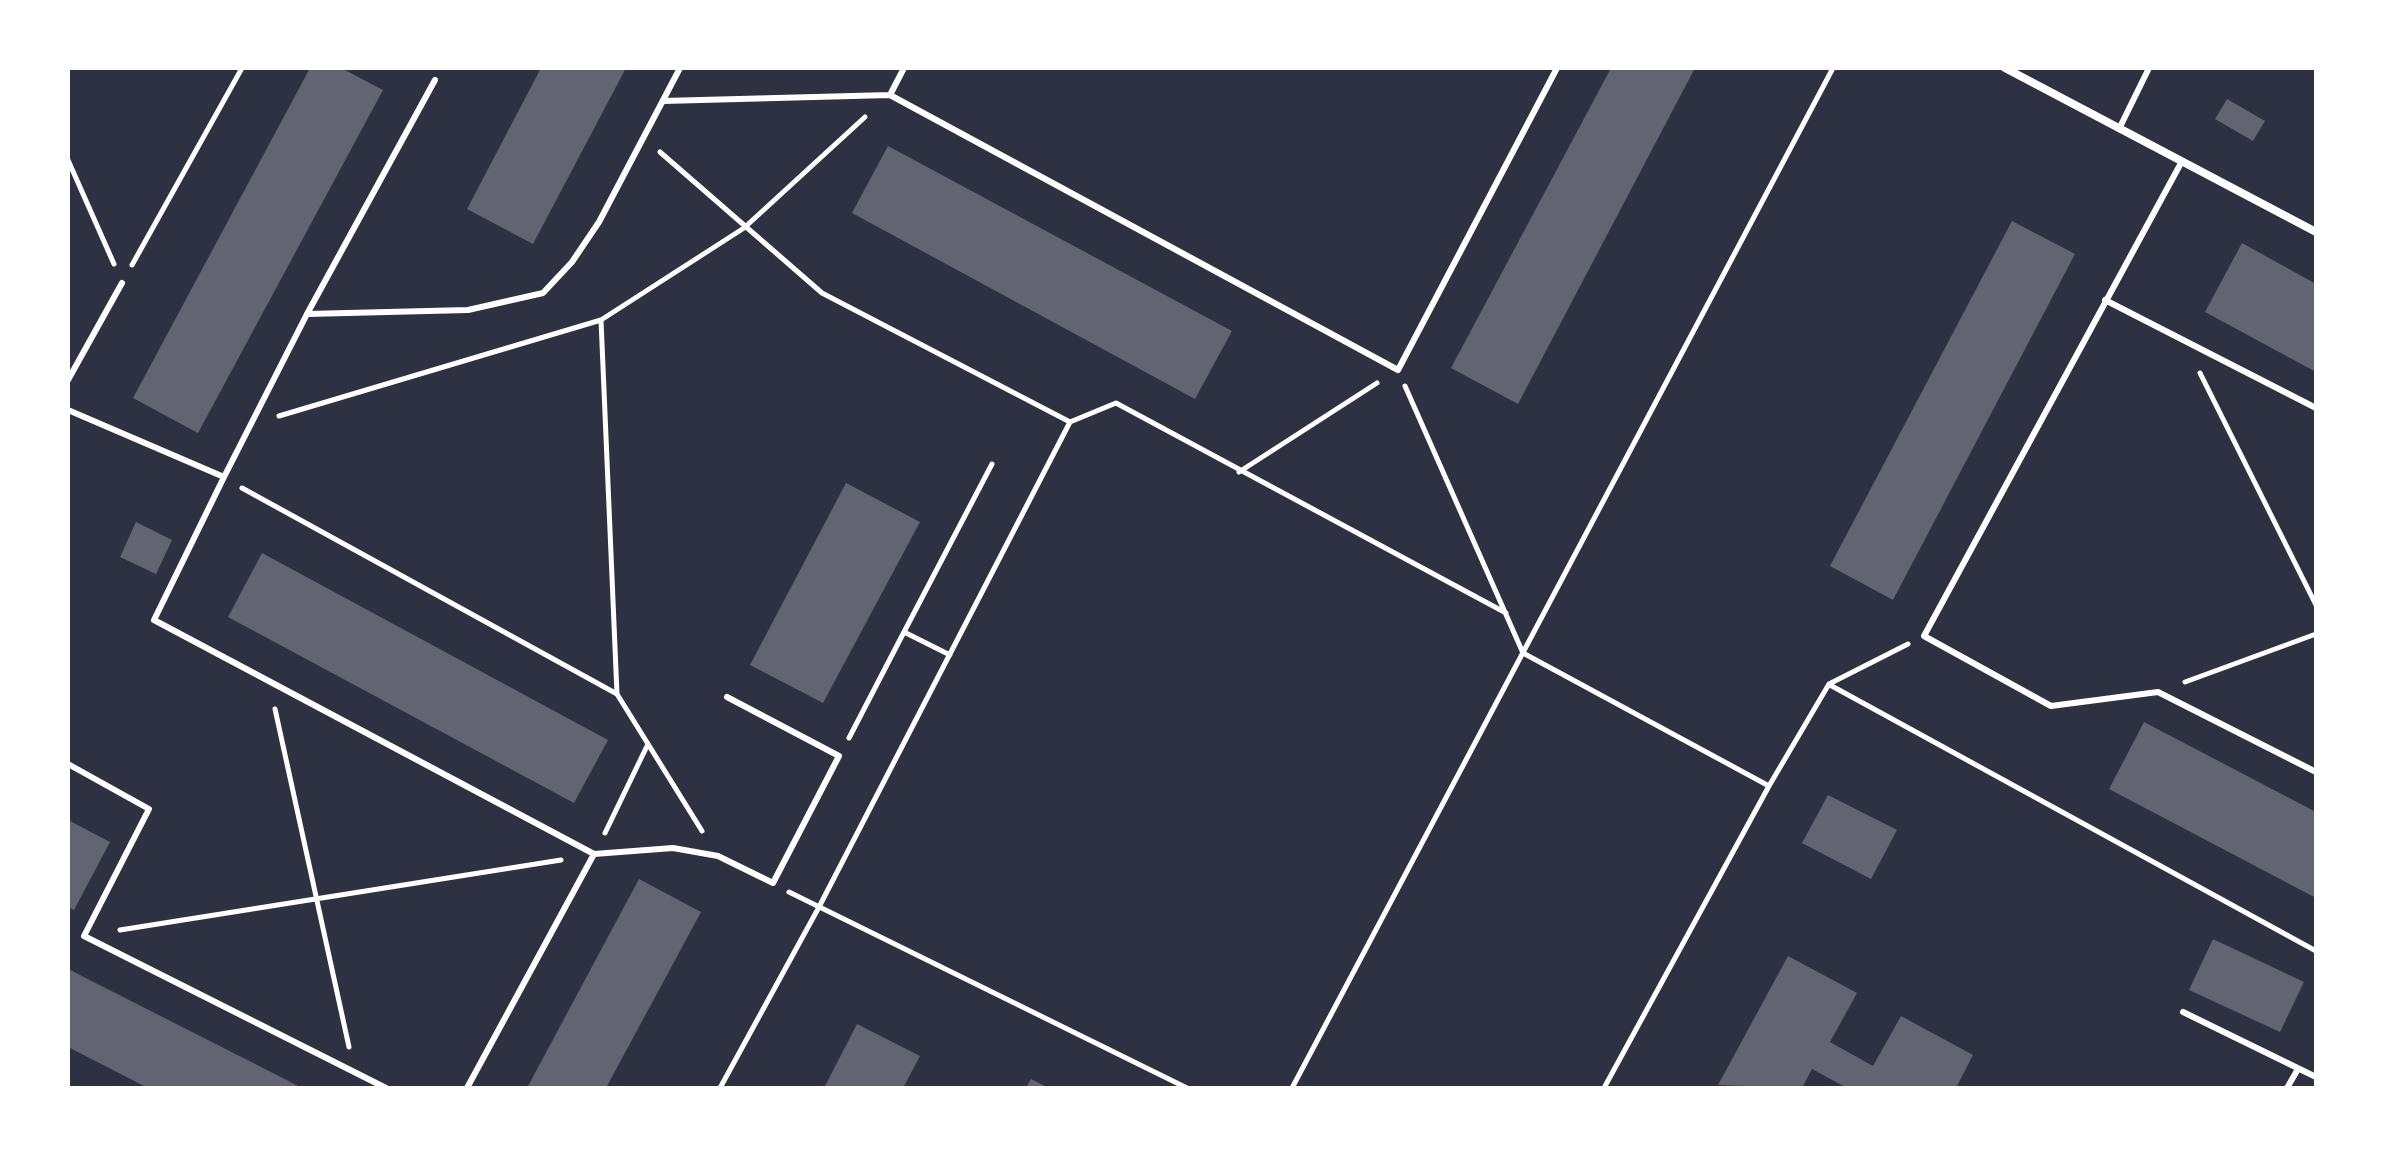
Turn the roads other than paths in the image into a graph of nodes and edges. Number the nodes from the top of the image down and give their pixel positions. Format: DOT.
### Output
graph roads {
  1 [pos="680,68"];
  2 [pos="904,68"];
  3 [pos="1557,68"];
  4 [pos="2005,68"];
  5 [pos="2149,68"];
  6 [pos="435,80"];
  7 [pos="890,95"];
  8 [pos="663,101"];
  9 [pos="2119,129"];
  10 [pos="2181,163"];
  11 [pos="2316,232"];
  12 [pos="122,283"];
  13 [pos="2105,300"];
  14 [pos="307,314"];
  15 [pos="68,380"];
  16 [pos="2316,408"];
  17 [pos="68,410"];
  18 [pos="224,477"];
  19 [pos="727,697"];
  20 [pos="68,764"];
  21 [pos="2316,772"];
  22 [pos="594,854"];
  23 [pos="2183,1012"];
  24 [pos="2298,1069"];
  25 [pos="2316,1077"];
  26 [pos="386,1088"];
  27 [pos="467,1088"];
  28 [pos="2287,1088"];
  1 -- 8 [label="lane"];
  2 -- 7 [label="lane"];
  3 -- 7 [label="lane"];
  4 -- 9 [label="street"];
  5 -- 9 [label="lane"];
  6 -- 14 [label="lane"];
  7 -- 8 [label="lane"];
  8 -- 14 [label="lane"];
  9 -- 10 [label="street"];
  10 -- 11 [label="street"];
  10 -- 13 [label="lane"];
  12 -- 15 [label="lane"];
  13 -- 16 [label="lane"];
  13 -- 21 [label="lane"];
  14 -- 18 [label="lane"];
  17 -- 18 [label="lane"];
  18 -- 22 [label="lane"];
  19 -- 22 [label="lane"];
  20 -- 26 [label="lane"];
  22 -- 27 [label="lane"];
  23 -- 24 [label="lane"];
  24 -- 25 [label="lane"];
  24 -- 28 [label="lane"];
}
